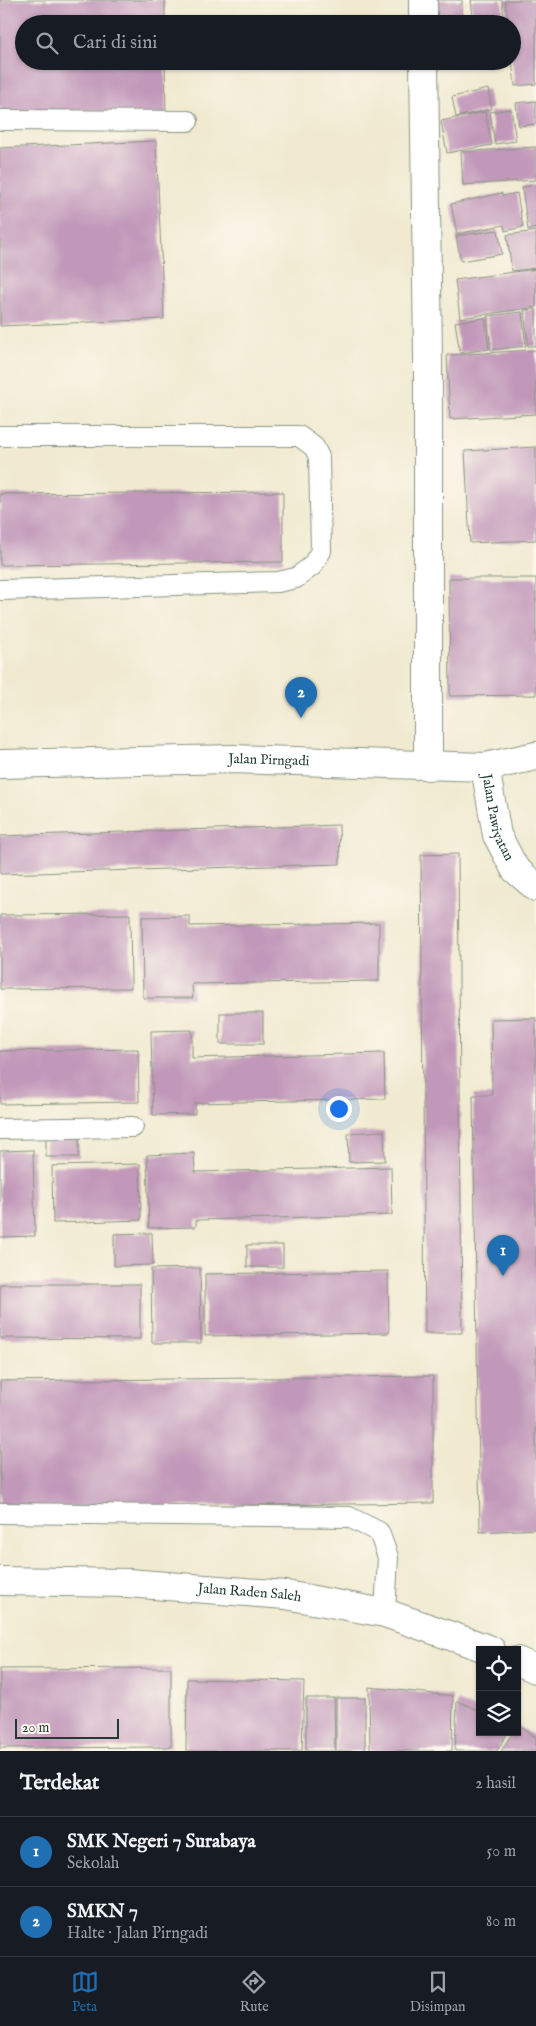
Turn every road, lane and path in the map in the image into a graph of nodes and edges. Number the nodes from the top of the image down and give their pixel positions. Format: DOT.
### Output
graph roads {
  1 [pos="423,0"];
  2 [pos="423,15"];
  3 [pos="424,70"];
  4 [pos="0,120"];
  5 [pos="188,121"];
  6 [pos="0,436"];
  7 [pos="0,590"];
  8 [pos="536,756"];
  9 [pos="0,764"];
  10 [pos="428,766"];
  11 [pos="485,767"];
  12 [pos="536,888"];
  13 [pos="133,1127"];
  14 [pos="0,1129"];
  15 [pos="0,1513"];
  16 [pos="0,1581"];
  17 [pos="385,1613"];
  18 [pos="480,1646"];
  19 [pos="521,1663"];
  20 [pos="536,1669"];
  1 -- 2 [label="street"];
  3 -- 10 [label="street"];
  4 -- 5 [label="lane"];
  6 -- 7 [label="lane"];
  8 -- 11 [label="street, Jalan Pirngadi"];
  9 -- 10 [label="street, Jalan Pirngadi"];
  10 -- 11 [label="street, Jalan Pirngadi"];
  11 -- 12 [label="street, Jalan Pawiyatan"];
  13 -- 14 [label="lane"];
  15 -- 17 [label="lane"];
  16 -- 17 [label="street, Jalan Raden Saleh"];
  17 -- 18 [label="street, Jalan Raden Saleh"];
  19 -- 20 [label="street"];
}
